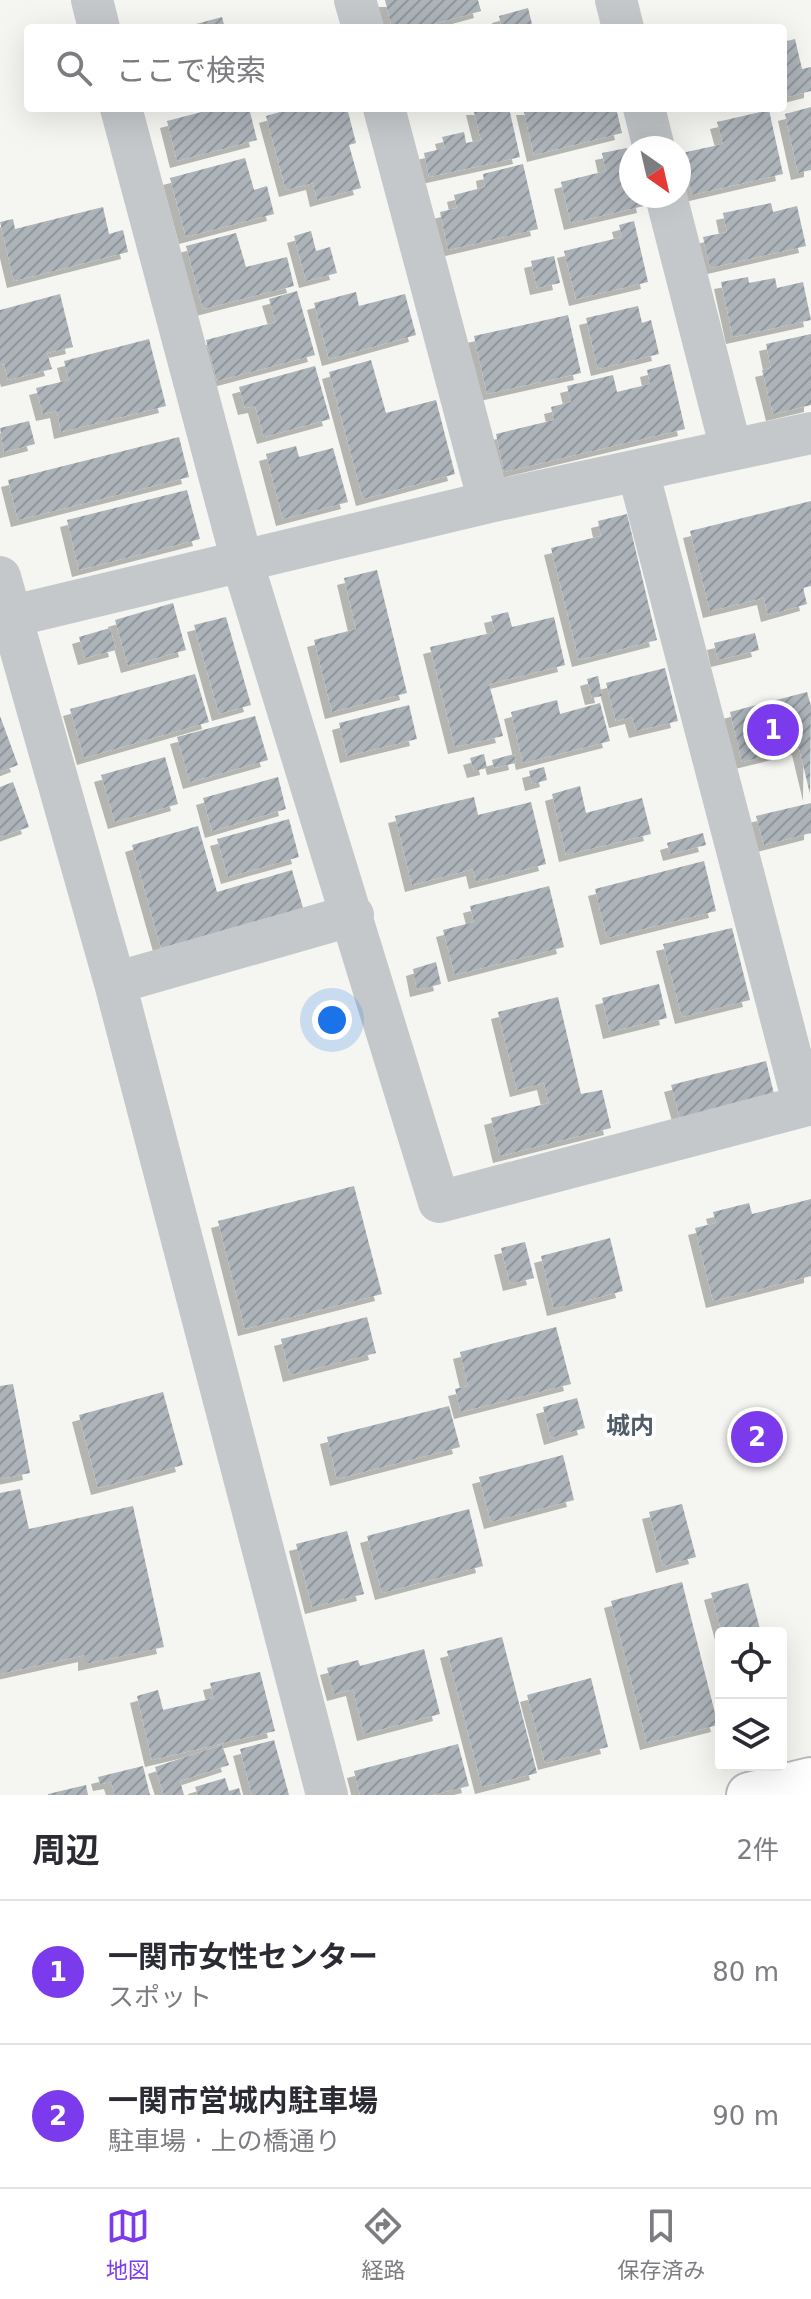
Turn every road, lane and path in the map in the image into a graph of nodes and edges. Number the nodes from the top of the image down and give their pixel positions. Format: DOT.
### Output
graph roads {
  1 [pos="92,0"];
  2 [pos="355,0"];
  3 [pos="616,0"];
  4 [pos="98,24"];
  5 [pos="362,24"];
  6 [pos="622,24"];
  7 [pos="122,112"];
  8 [pos="385,112"];
  9 [pos="645,112"];
  10 [pos="651,136"];
  11 [pos="669,208"];
  12 [pos="811,433"];
  13 [pos="731,449"];
  14 [pos="638,471"];
  15 [pos="489,502"];
  16 [pos="242,561"];
  17 [pos="0,577"];
  18 [pos="5,618"];
  19 [pos="353,915"];
  20 [pos="115,983"];
  21 [pos="798,1032"];
  22 [pos="811,1780"];
  23 [pos="327,1795"];
  24 [pos="749,1795"];
  1 -- 4 [label="street"];
  2 -- 5 [label="street"];
  3 -- 6 [label="street"];
  7 -- 16 [label="street"];
  8 -- 15 [label="street"];
  9 -- 10 [label="street"];
  11 -- 13 [label="street"];
  12 -- 13 [label="street"];
  13 -- 14 [label="street"];
  14 -- 15 [label="street"];
  14 -- 21 [label="street"];
  15 -- 16 [label="street"];
  16 -- 18 [label="street"];
  16 -- 19 [label="street"];
  17 -- 18 [label="street"];
  18 -- 20 [label="street"];
  19 -- 20 [label="street"];
  19 -- 21 [label="street"];
  20 -- 23 [label="street"];
  22 -- 24 [label="highway"];
}
